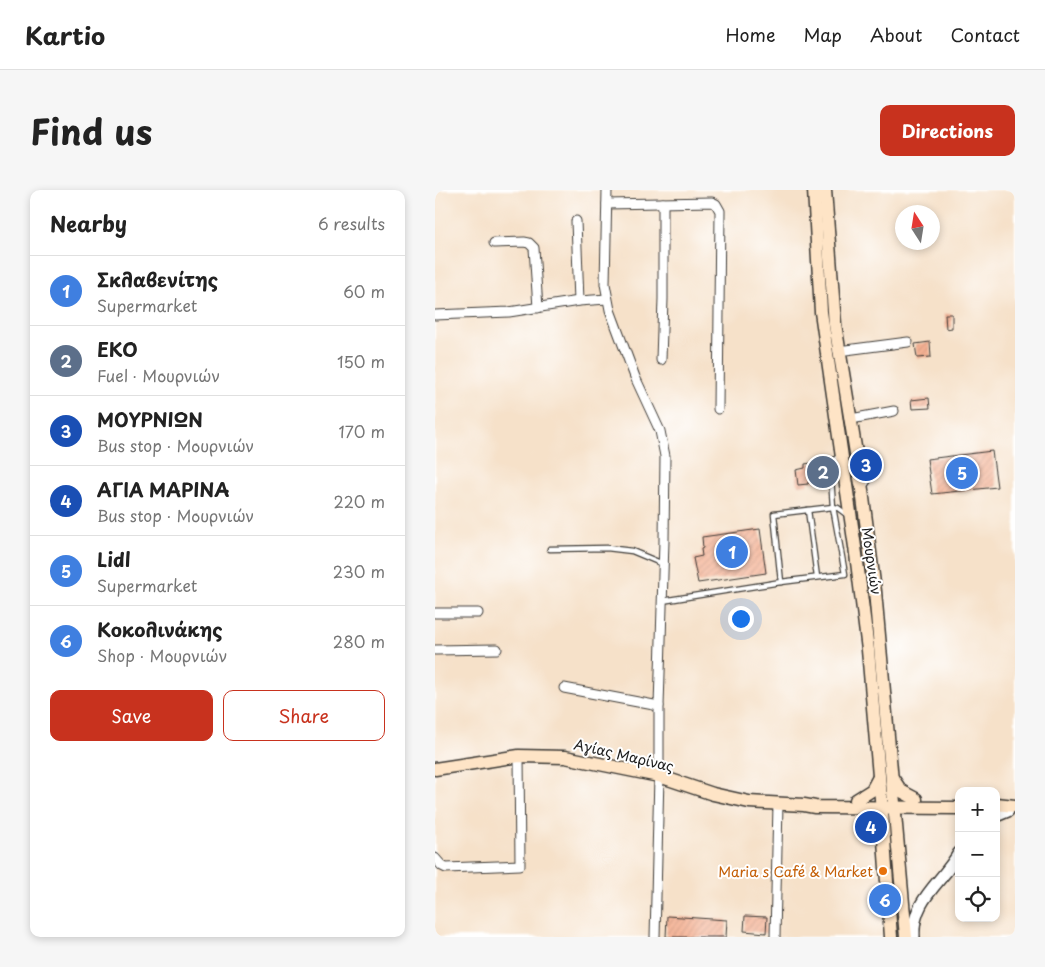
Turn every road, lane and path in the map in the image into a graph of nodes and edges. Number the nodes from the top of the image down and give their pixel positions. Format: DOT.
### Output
graph roads {
  1 [pos="607,190"];
  2 [pos="814,190"];
  3 [pos="825,190"];
  4 [pos="663,203"];
  5 [pos="607,204"];
  6 [pos="576,221"];
  7 [pos="494,243"];
  8 [pos="607,299"];
  9 [pos="579,301"];
  10 [pos="537,308"];
  11 [pos="435,315"];
  12 [pos="908,342"];
  13 [pos="839,351"];
  14 [pos="661,360"];
  15 [pos="718,409"];
  16 [pos="894,411"];
  17 [pos="851,419"];
  18 [pos="855,448"];
  19 [pos="841,455"];
  20 [pos="862,490"];
  21 [pos="833,507"];
  22 [pos="808,510"];
  23 [pos="851,518"];
  24 [pos="549,549"];
  25 [pos="663,564"];
  26 [pos="817,577"];
  27 [pos="781,582"];
  28 [pos="661,601"];
  29 [pos="435,613"];
  30 [pos="478,613"];
  31 [pos="497,649"];
  32 [pos="435,650"];
  33 [pos="564,688"];
  34 [pos="659,706"];
  35 [pos="519,756"];
  36 [pos="435,769"];
  37 [pos="659,776"];
  38 [pos="879,777"];
  39 [pos="892,777"];
  40 [pos="955,802"];
  41 [pos="881,803"];
  42 [pos="895,803"];
  43 [pos="916,803"];
  44 [pos="778,804"];
  45 [pos="857,804"];
  46 [pos="955,808"];
  47 [pos="896,828"];
  48 [pos="883,831"];
  49 [pos="435,858"];
  50 [pos="955,858"];
  51 [pos="655,937"];
  52 [pos="775,937"];
  53 [pos="891,937"];
  54 [pos="906,937"];
  55 [pos="914,937"];
  1 -- 5 [label="street"];
  2 -- 19 [label="main road, Μουρνιών"];
  3 -- 13 [label="main road, Μουρνιών"];
  4 -- 5 [label="street"];
  4 -- 14 [label="street"];
  4 -- 15 [label="street"];
  5 -- 8 [label="street"];
  6 -- 9 [label="street"];
  7 -- 10 [label="street"];
  8 -- 9 [label="street"];
  8 -- 25 [label="street"];
  9 -- 10 [label="street"];
  10 -- 11 [label="street"];
  12 -- 13 [label="street"];
  13 -- 17 [label="main road, Μουρνιών"];
  16 -- 17 [label="street"];
  17 -- 18 [label="main road, Μουρνιών"];
  18 -- 20 [label="main road, Μουρνιών"];
  18 -- 20 [label="lane"];
  19 -- 21 [label="lane"];
  19 -- 23 [label="main road, Μουρνιών"];
  20 -- 39 [label="main road, Μουρνιών"];
  21 -- 22 [label="lane"];
  21 -- 23 [label="lane"];
  21 -- 26 [label="lane"];
  22 -- 26 [label="lane"];
  22 -- 27 [label="lane"];
  23 -- 38 [label="main road, Μουρνιών"];
  24 -- 25 [label="lane"];
  25 -- 28 [label="street"];
  26 -- 27 [label="lane"];
  27 -- 28 [label="lane"];
  28 -- 34 [label="street"];
  29 -- 30 [label="street"];
  31 -- 32 [label="street"];
  33 -- 34 [label="street"];
  34 -- 37 [label="street"];
  35 -- 36 [label="main road, Αγίας Μαρίνας"];
  35 -- 37 [label="main road, Αγίας Μαρίνας"];
  35 -- 49 [label="street"];
  37 -- 44 [label="main road, Αγίας Μαρίνας"];
  37 -- 51 [label="street"];
  38 -- 41 [label="main road, Μουρνιών"];
  38 -- 45 [label="main road"];
  39 -- 42 [label="main road, Μουρνιών"];
  39 -- 43 [label="main road"];
  40 -- 43 [label="main road, Αγίας Μαρίνας"];
  41 -- 42 [label="main road, Αγίας Μαρίνας"];
  41 -- 45 [label="main road, Αγίας Μαρίνας"];
  41 -- 48 [label="main road, Μουρνιών"];
  42 -- 43 [label="main road, Αγίας Μαρίνας"];
  42 -- 47 [label="main road, Μουρνιών"];
  43 -- 46 [label="main road, Αγίας Μαρίνας"];
  43 -- 47 [label="main road"];
  44 -- 45 [label="main road, Αγίας Μαρίνας"];
  44 -- 52 [label="street"];
  45 -- 48 [label="main road"];
  47 -- 54 [label="main road, Μουρνιών"];
  48 -- 53 [label="main road, Μουρνιών"];
  50 -- 55 [label="street"];
}
